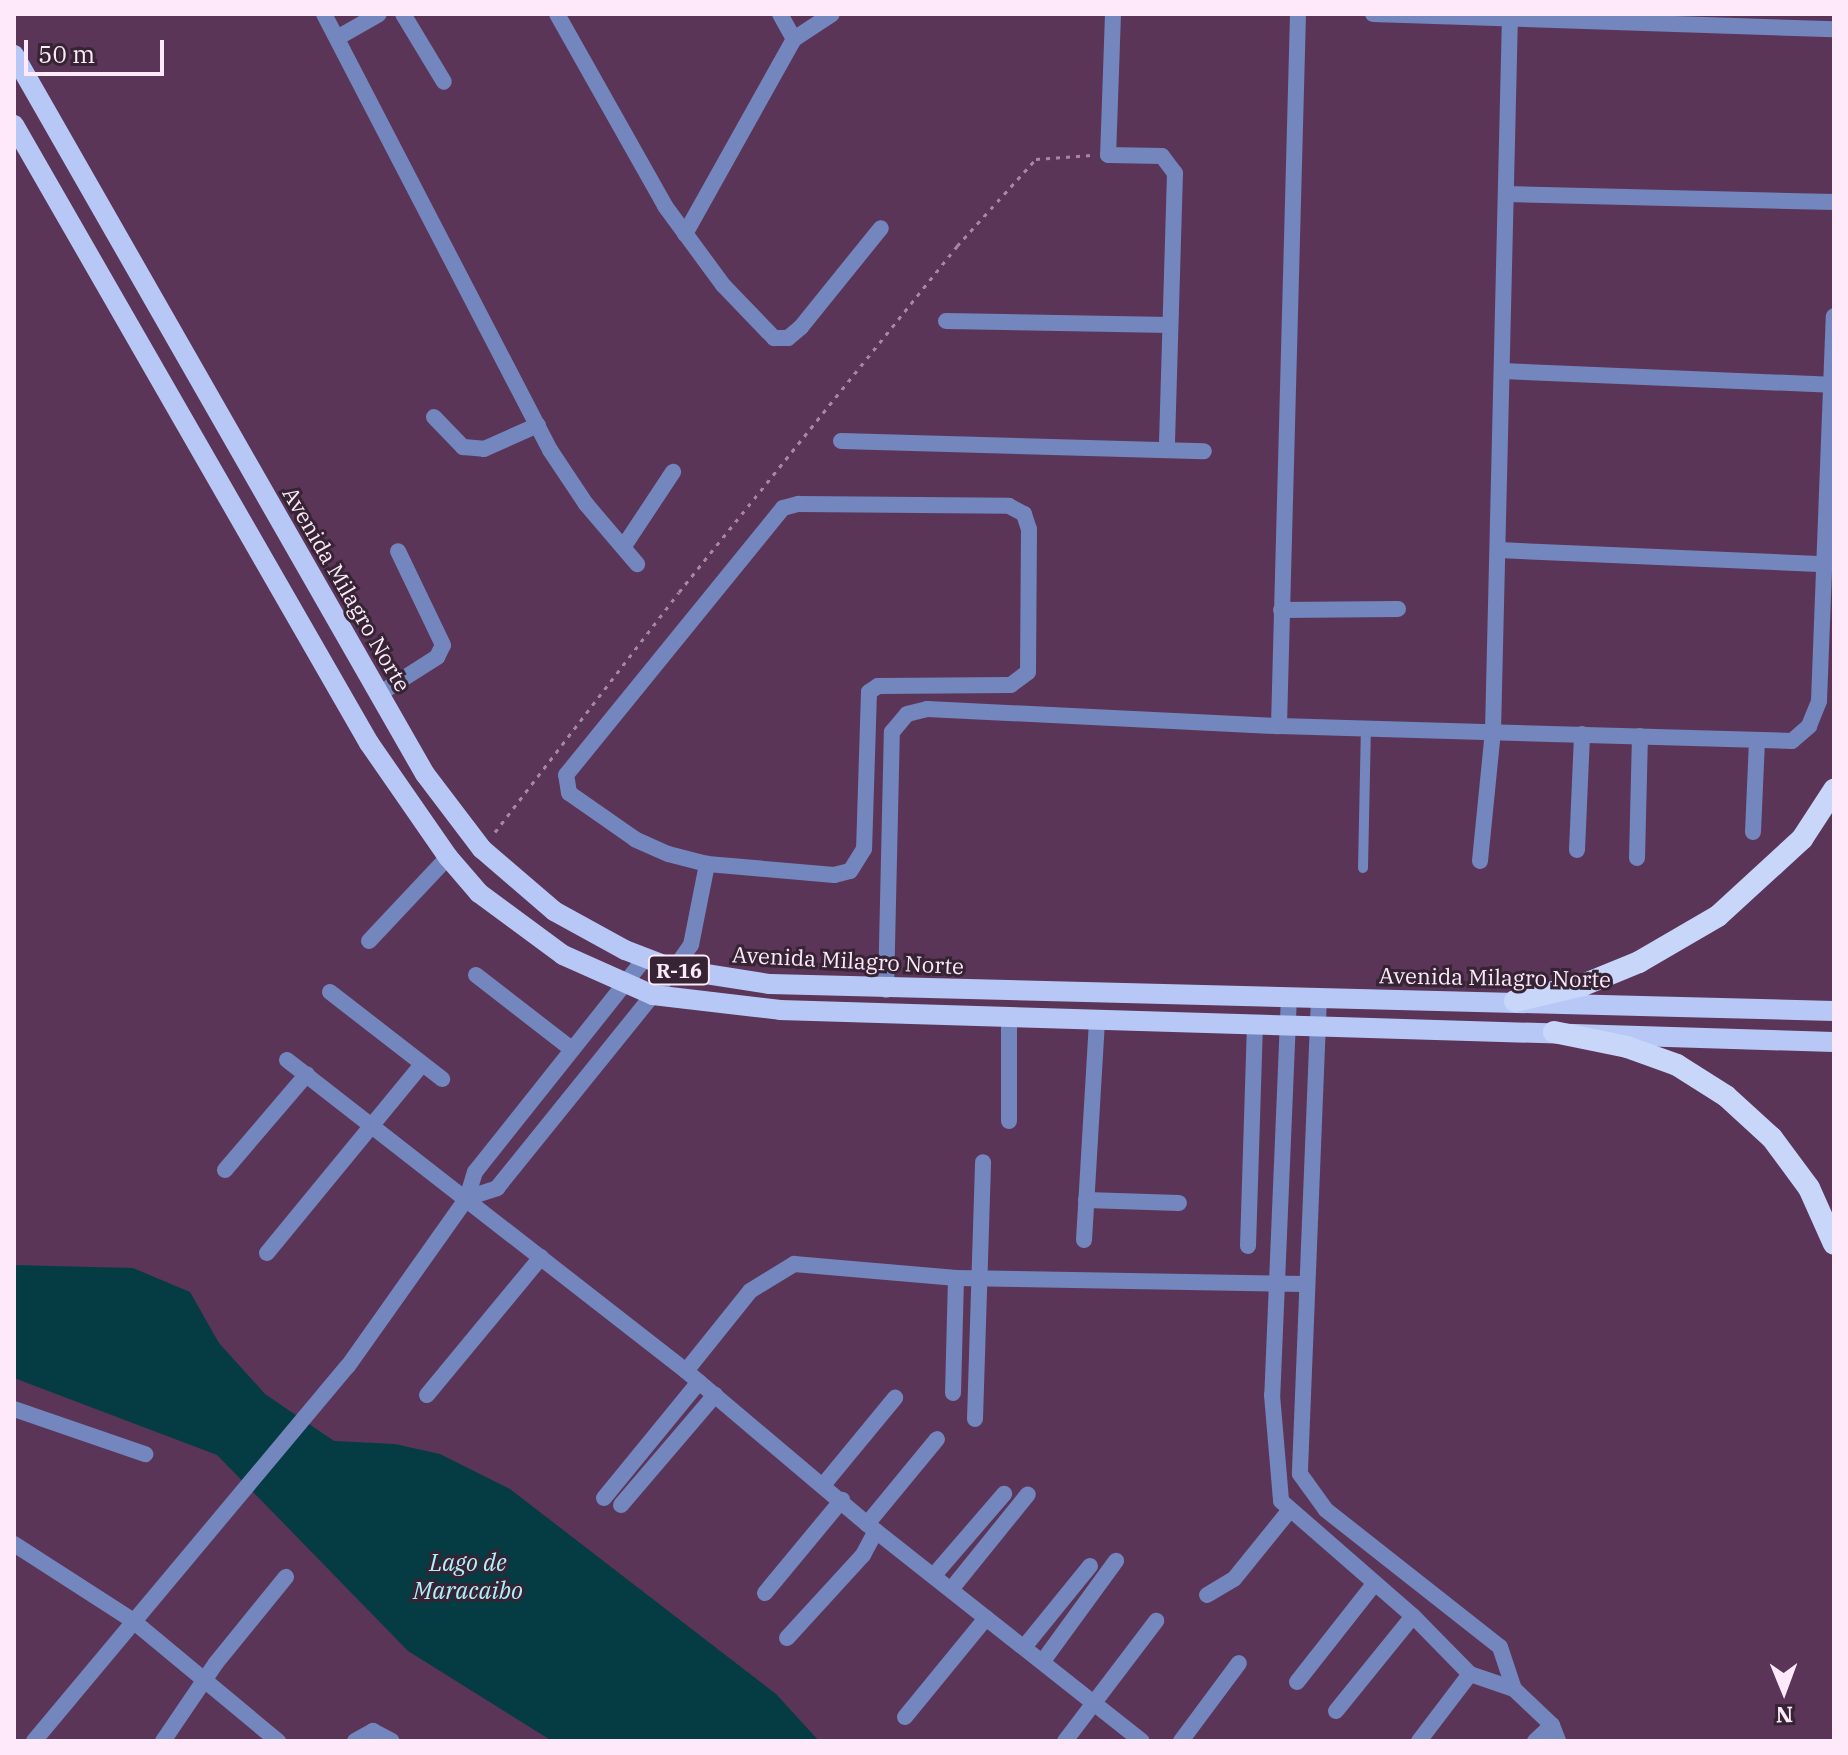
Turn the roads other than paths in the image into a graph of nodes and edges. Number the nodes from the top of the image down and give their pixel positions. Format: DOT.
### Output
graph roads {
  1 [pos="324,14"];
  2 [pos="379,14"];
  3 [pos="403,14"];
  4 [pos="557,14"];
  5 [pos="780,14"];
  6 [pos="832,14"];
  7 [pos="1113,14"];
  8 [pos="1298,14"];
  9 [pos="1373,14"];
  10 [pos="1510,17"];
  11 [pos="1834,29"];
  12 [pos="337,38"];
  13 [pos="794,39"];
  14 [pos="14,55"];
  15 [pos="444,82"];
  16 [pos="14,125"];
  17 [pos="1506,194"];
  18 [pos="1834,202"];
  19 [pos="881,228"];
  20 [pos="685,234"];
  21 [pos="1834,316"];
  22 [pos="946,321"];
  23 [pos="1170,325"];
  24 [pos="169,327"];
  25 [pos="138,342"];
  26 [pos="1502,371"];
  27 [pos="1831,385"];
  28 [pos="434,417"];
  29 [pos="538,425"];
  30 [pos="841,441"];
  31 [pos="1167,450"];
  32 [pos="1204,451"];
  33 [pos="673,472"];
  34 [pos="624,546"];
  35 [pos="1498,550"];
  36 [pos="398,551"];
  37 [pos="637,564"];
  38 [pos="1824,564"];
  39 [pos="1398,609"];
  40 [pos="1281,610"];
  41 [pos="379,694"];
  42 [pos="1279,726"];
  43 [pos="1366,727"];
  44 [pos="1493,731"];
  45 [pos="1582,734"];
  46 [pos="1640,736"];
  47 [pos="1757,740"];
  48 [pos="1834,790"];
  49 [pos="1753,832"];
  50 [pos="1577,850"];
  51 [pos="448,857"];
  52 [pos="1637,858"];
  53 [pos="1480,861"];
  54 [pos="707,864"];
  55 [pos="1363,868"];
  56 [pos="369,941"];
  57 [pos="645,958"];
  58 [pos="674,969"];
  59 [pos="476,975"];
  60 [pos="622,981"];
  61 [pos="886,990"];
  62 [pos="330,992"];
  63 [pos="653,995"];
  64 [pos="1289,996"];
  65 [pos="1319,997"];
  66 [pos="1515,1001"];
  67 [pos="1834,1011"];
  68 [pos="1009,1018"];
  69 [pos="1097,1020"];
  70 [pos="1255,1023"];
  71 [pos="1288,1023"];
  72 [pos="1317,1026"];
  73 [pos="1554,1032"];
  74 [pos="1834,1042"];
  75 [pos="570,1048"];
  76 [pos="287,1060"];
  77 [pos="422,1064"];
  78 [pos="307,1074"];
  79 [pos="442,1079"];
  80 [pos="1285,1088"];
  81 [pos="1254,1090"];
  82 [pos="1009,1121"];
  83 [pos="371,1125"];
  84 [pos="983,1162"];
  85 [pos="225,1170"];
  86 [pos="467,1198"];
  87 [pos="1086,1200"];
  88 [pos="1179,1203"];
  89 [pos="1084,1240"];
  90 [pos="1834,1244"];
  91 [pos="1248,1246"];
  92 [pos="267,1253"];
  93 [pos="541,1257"];
  94 [pos="982,1277"];
  95 [pos="956,1278"];
  96 [pos="1306,1284"];
  97 [pos="1277,1286"];
  98 [pos="692,1377"];
  99 [pos="953,1393"];
  100 [pos="427,1395"];
  101 [pos="715,1395"];
  102 [pos="895,1398"];
  103 [pos="14,1409"];
  104 [pos="975,1419"];
  105 [pos="937,1439"];
  106 [pos="145,1454"];
  107 [pos="824,1484"];
  108 [pos="1004,1494"];
  109 [pos="1028,1494"];
  110 [pos="604,1498"];
  111 [pos="842,1500"];
  112 [pos="621,1505"];
  113 [pos="1289,1511"];
  114 [pos="872,1528"];
  115 [pos="14,1544"];
  116 [pos="22,1554"];
  117 [pos="1116,1561"];
  118 [pos="1090,1566"];
  119 [pos="935,1574"];
  120 [pos="286,1577"];
  121 [pos="1374,1584"];
  122 [pos="953,1587"];
  123 [pos="765,1593"];
  124 [pos="1207,1595"];
  125 [pos="1413,1616"];
  126 [pos="986,1618"];
  127 [pos="132,1620"];
  128 [pos="1156,1621"];
  129 [pos="787,1638"];
  130 [pos="1025,1646"];
  131 [pos="1043,1661"];
  132 [pos="1239,1663"];
  133 [pos="1470,1674"];
  134 [pos="205,1682"];
  135 [pos="1297,1682"];
  136 [pos="1514,1689"];
  137 [pos="1095,1703"];
  138 [pos="1336,1711"];
  139 [pos="905,1717"];
  140 [pos="1552,1725"];
  141 [pos="34,1741"];
  142 [pos="163,1741"];
  143 [pos="278,1741"];
  144 [pos="355,1741"];
  145 [pos="392,1741"];
  146 [pos="1065,1741"];
  147 [pos="1142,1741"];
  148 [pos="1181,1741"];
  149 [pos="1419,1741"];
  150 [pos="1535,1741"];
  151 [pos="1558,1741"];
  1 -- 12 [label="street"];
  2 -- 12 [label="street"];
  3 -- 15 [label="street"];
  4 -- 20 [label="street"];
  5 -- 13 [label="street"];
  6 -- 13 [label="street"];
  7 -- 23 [label="street"];
  8 -- 40 [label="street"];
  9 -- 10 [label="street"];
  10 -- 11 [label="street"];
  10 -- 17 [label="street"];
  12 -- 29 [label="street"];
  13 -- 20 [label="street"];
  14 -- 24 [label="main road, Avenida Milagro Norte / R-16"];
  16 -- 25 [label="main road, R-16"];
  17 -- 18 [label="street"];
  17 -- 26 [label="street"];
  19 -- 20 [label="street"];
  21 -- 27 [label="street"];
  22 -- 23 [label="street"];
  23 -- 31 [label="street"];
  24 -- 25 [label="main road"];
  24 -- 41 [label="main road, Avenida Milagro Norte / R-16"];
  25 -- 51 [label="main road, R-16"];
  26 -- 27 [label="street"];
  26 -- 35 [label="street"];
  27 -- 38 [label="street"];
  28 -- 29 [label="street"];
  29 -- 34 [label="street"];
  30 -- 31 [label="street"];
  31 -- 32 [label="street"];
  33 -- 34 [label="street"];
  34 -- 37 [label="street"];
  35 -- 38 [label="street"];
  35 -- 44 [label="street"];
  36 -- 41 [label="street"];
  38 -- 47 [label="street"];
  39 -- 40 [label="street"];
  40 -- 42 [label="street"];
  41 -- 57 [label="main road, Avenida Milagro Norte / R-16"];
  42 -- 43 [label="street"];
  42 -- 61 [label="street"];
  43 -- 44 [label="street"];
  43 -- 55 [label="lane"];
  44 -- 45 [label="street"];
  44 -- 53 [label="street"];
  45 -- 46 [label="street"];
  45 -- 50 [label="street"];
  46 -- 47 [label="street"];
  46 -- 52 [label="street"];
  47 -- 49 [label="street"];
  48 -- 66 [label="highway"];
  51 -- 56 [label="street"];
  51 -- 60 [label="main road, R-16"];
  54 -- 54 [label="street"];
  54 -- 58 [label="street"];
  57 -- 58 [label="main road, Avenida Milagro Norte / R-16"];
  57 -- 60 [label="street"];
  58 -- 61 [label="main road, Avenida Milagro Norte / R-16"];
  58 -- 63 [label="street"];
  59 -- 75 [label="street"];
  60 -- 63 [label="main road, R-16"];
  60 -- 75 [label="street"];
  61 -- 64 [label="main road, Avenida Milagro Norte / R-16"];
  62 -- 77 [label="street"];
  63 -- 68 [label="main road, R-16"];
  63 -- 86 [label="street"];
  64 -- 65 [label="main road, Avenida Milagro Norte / R-16"];
  64 -- 71 [label="street"];
  65 -- 66 [label="main road, Avenida Milagro Norte / R-16"];
  65 -- 72 [label="street"];
  66 -- 67 [label="main road, Avenida Milagro Norte / R-16"];
  68 -- 69 [label="main road, R-16"];
  68 -- 82 [label="street"];
  69 -- 70 [label="main road, R-16"];
  69 -- 87 [label="street"];
  70 -- 71 [label="main road, R-16"];
  70 -- 81 [label="street"];
  71 -- 72 [label="main road, R-16"];
  71 -- 80 [label="street"];
  72 -- 73 [label="main road, R-16"];
  72 -- 96 [label="street"];
  73 -- 74 [label="main road, R-16"];
  73 -- 90 [label="highway"];
  75 -- 86 [label="street"];
  76 -- 78 [label="street"];
  77 -- 79 [label="street"];
  77 -- 83 [label="street"];
  78 -- 83 [label="street"];
  78 -- 85 [label="street"];
  80 -- 81 [label="street"];
  80 -- 97 [label="street"];
  81 -- 91 [label="street"];
  83 -- 86 [label="street"];
  83 -- 92 [label="street"];
  84 -- 94 [label="street"];
  86 -- 93 [label="street"];
  86 -- 127 [label="street"];
  87 -- 88 [label="street"];
  87 -- 89 [label="street"];
  93 -- 98 [label="street"];
  93 -- 100 [label="street"];
  94 -- 95 [label="street"];
  94 -- 97 [label="street"];
  94 -- 104 [label="street"];
  95 -- 98 [label="street"];
  95 -- 99 [label="street"];
  96 -- 97 [label="street"];
  96 -- 136 [label="street"];
  97 -- 113 [label="street"];
  98 -- 101 [label="street"];
  98 -- 110 [label="street"];
  101 -- 107 [label="street"];
  101 -- 112 [label="street"];
  102 -- 107 [label="street"];
  103 -- 106 [label="street"];
  105 -- 114 [label="street"];
  107 -- 111 [label="street"];
  108 -- 119 [label="street"];
  109 -- 122 [label="street"];
  111 -- 114 [label="street"];
  111 -- 123 [label="street"];
  113 -- 121 [label="street"];
  113 -- 124 [label="street"];
  114 -- 119 [label="street"];
  114 -- 129 [label="street"];
  115 -- 116 [label="street"];
  116 -- 127 [label="street"];
  117 -- 131 [label="street"];
  118 -- 130 [label="street"];
  119 -- 122 [label="street"];
  120 -- 134 [label="street"];
  121 -- 125 [label="street"];
  121 -- 135 [label="street"];
  122 -- 126 [label="street"];
  125 -- 133 [label="street"];
  125 -- 138 [label="street"];
  126 -- 130 [label="street"];
  126 -- 139 [label="street"];
  127 -- 134 [label="street"];
  127 -- 141 [label="street"];
  128 -- 137 [label="street"];
  130 -- 131 [label="street"];
  131 -- 137 [label="street"];
  132 -- 148 [label="street"];
  133 -- 136 [label="street"];
  133 -- 149 [label="street"];
  134 -- 142 [label="street"];
  134 -- 143 [label="street"];
  136 -- 140 [label="street"];
  137 -- 146 [label="street"];
  137 -- 147 [label="street"];
  140 -- 150 [label="street"];
  140 -- 151 [label="street"];
  144 -- 145 [label="street"];
}
